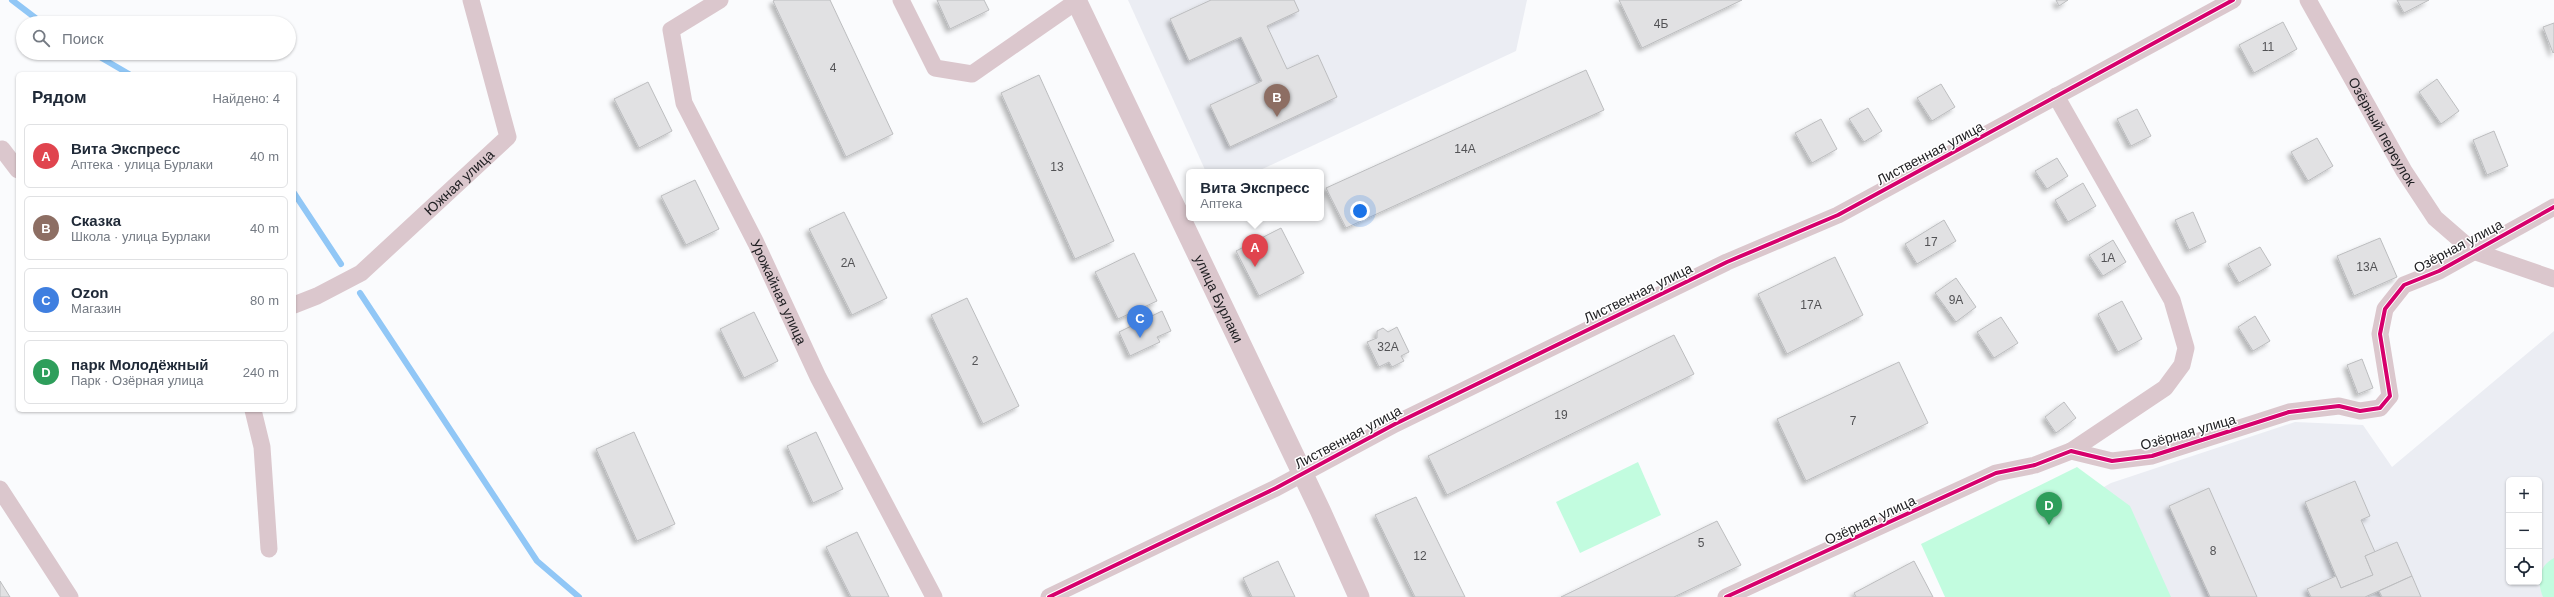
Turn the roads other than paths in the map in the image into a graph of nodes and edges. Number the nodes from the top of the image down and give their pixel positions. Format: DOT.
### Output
graph roads {
  1 [pos="471,0"];
  2 [pos="720,0"];
  3 [pos="901,0"];
  4 [pos="1077,0"];
  5 [pos="2233,0"];
  6 [pos="2308,0"];
  7 [pos="2056,96"];
  8 [pos="2,149"];
  9 [pos="16,167"];
  10 [pos="2554,207"];
  11 [pos="2472,251"];
  12 [pos="2554,279"];
  13 [pos="296,304"];
  14 [pos="253,412"];
  15 [pos="2072,451"];
  16 [pos="1302,473"];
  17 [pos="0,489"];
  18 [pos="269,549"];
  19 [pos="70,597"];
  20 [pos="934,597"];
  21 [pos="1048,597"];
  22 [pos="1359,597"];
  23 [pos="1726,597"];
  1 -- 13 [label="street, Южная улица"];
  2 -- 20 [label="street, Урожайная улица"];
  3 -- 4 [label="street"];
  4 -- 16 [label="street, улица Бурлаки"];
  5 -- 7 [label="street, Лиственная улица"];
  6 -- 11 [label="street, Озёрный переулок"];
  7 -- 15 [label="street, Озёрная улица"];
  7 -- 16 [label="street, Лиственная улица"];
  8 -- 9 [label="street"];
  10 -- 11 [label="street, Озёрная улица"];
  11 -- 12 [label="street"];
  11 -- 15 [label="street, Озёрная улица"];
  14 -- 18 [label="street"];
  15 -- 23 [label="street, Озёрная улица"];
  16 -- 21 [label="street, Лиственная улица"];
  16 -- 22 [label="street, улица Бурлаки"];
  17 -- 19 [label="street"];
}
